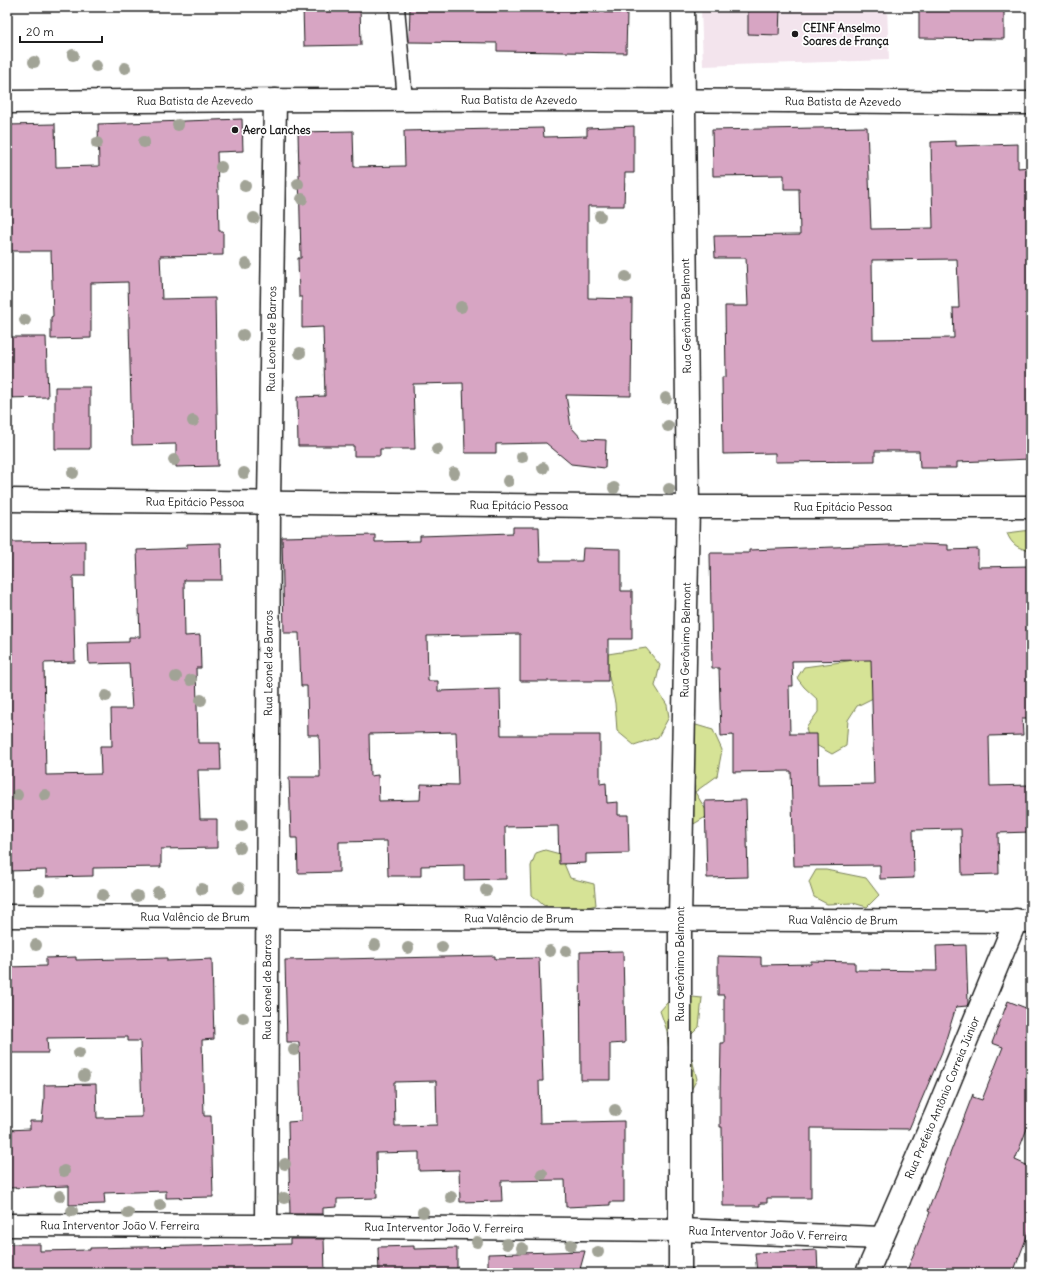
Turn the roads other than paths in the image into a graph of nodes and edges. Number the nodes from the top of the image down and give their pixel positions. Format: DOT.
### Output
graph roads {
  1 [pos="397,7"];
  2 [pos="683,7"];
  3 [pos="275,100"];
  4 [pos="405,100"];
  5 [pos="683,100"];
  6 [pos="7,102"];
  7 [pos="1031,103"];
  8 [pos="7,500"];
  9 [pos="270,503"];
  10 [pos="688,507"];
  11 [pos="1031,507"];
  12 [pos="7,916"];
  13 [pos="268,917"];
  14 [pos="680,919"];
  15 [pos="1024,921"];
  16 [pos="7,1226"];
  17 [pos="266,1226"];
  18 [pos="680,1230"];
  19 [pos="881,1238"];
  20 [pos="680,1273"];
  21 [pos="867,1273"];
  1 -- 4 [label="lane"];
  2 -- 5 [label="street, Rua Gerônimo Belmont"];
  3 -- 4 [label="street, Rua Batista de Azevedo"];
  3 -- 6 [label="street, Rua Batista de Azevedo"];
  3 -- 9 [label="street, Rua Leonel de Barros"];
  4 -- 5 [label="street, Rua Batista de Azevedo"];
  5 -- 7 [label="street, Rua Batista de Azevedo"];
  5 -- 10 [label="street, Rua Gerônimo Belmont"];
  8 -- 9 [label="street, Rua Epitácio Pessoa"];
  9 -- 10 [label="street, Rua Epitácio Pessoa"];
  9 -- 13 [label="street, Rua Leonel de Barros"];
  10 -- 11 [label="street, Rua Epitácio Pessoa"];
  10 -- 14 [label="street, Rua Gerônimo Belmont"];
  12 -- 13 [label="street, Rua Valêncio de Brum"];
  13 -- 14 [label="street, Rua Valêncio de Brum"];
  13 -- 17 [label="street, Rua Leonel de Barros"];
  14 -- 15 [label="street, Rua Valêncio de Brum"];
  14 -- 18 [label="street, Rua Gerônimo Belmont"];
  15 -- 19 [label="street, Rua Prefeito Antônio Correia Júnior"];
  16 -- 17 [label="street, Rua Interventor João V. Ferreira"];
  17 -- 18 [label="street, Rua Interventor João V. Ferreira"];
  18 -- 19 [label="street, Rua Interventor João V. Ferreira"];
  18 -- 20 [label="street, Rua Gerônimo Belmont"];
  19 -- 21 [label="street, Rua Prefeito Antônio Correia Júnior"];
}
